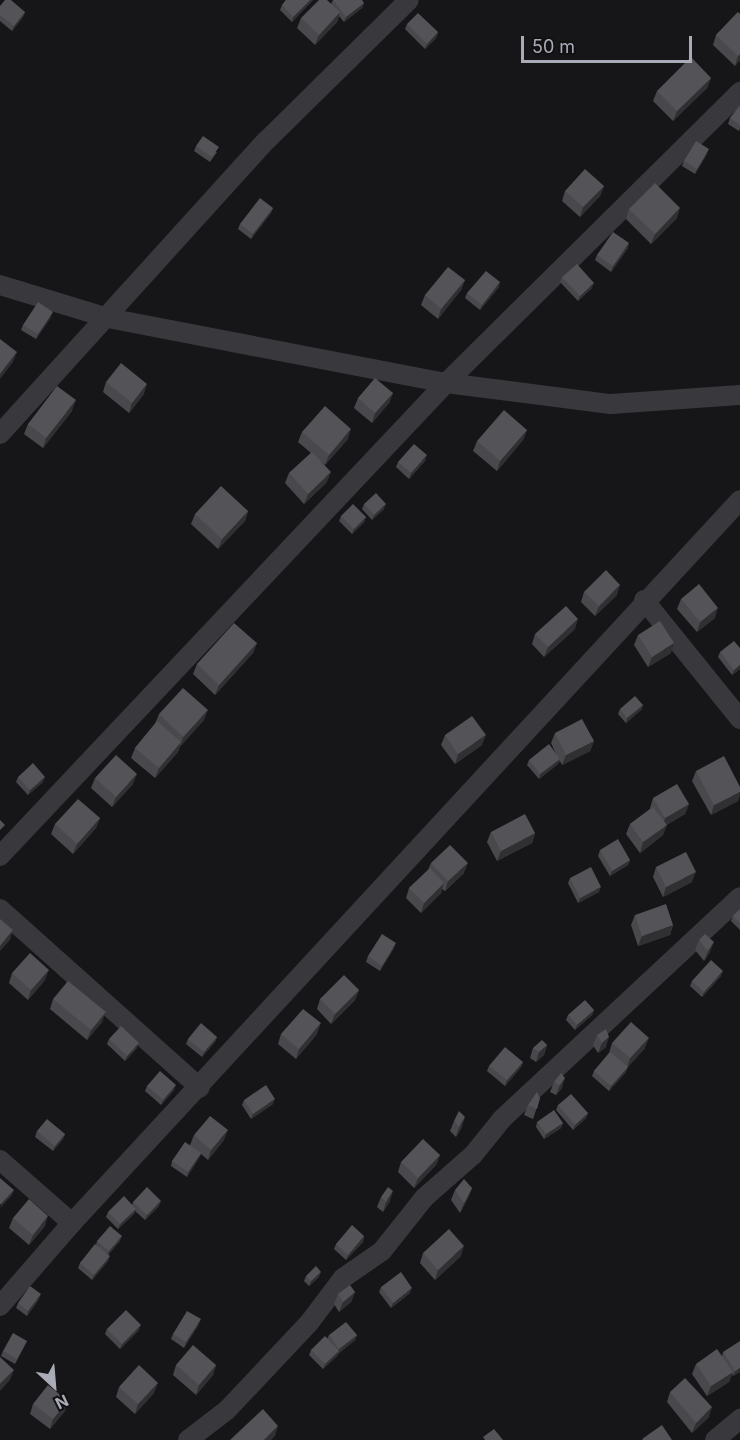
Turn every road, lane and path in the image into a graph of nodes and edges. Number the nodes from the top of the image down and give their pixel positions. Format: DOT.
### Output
graph roads {
  1 [pos="409,0"];
  2 [pos="740,92"];
  3 [pos="0,285"];
  4 [pos="108,318"];
  5 [pos="446,383"];
  6 [pos="740,395"];
  7 [pos="0,434"];
  8 [pos="740,500"];
  9 [pos="644,600"];
  10 [pos="740,719"];
  11 [pos="0,856"];
  12 [pos="740,897"];
  13 [pos="0,909"];
  14 [pos="201,1088"];
  15 [pos="0,1160"];
  16 [pos="72,1223"];
  17 [pos="0,1306"];
  18 [pos="740,1419"];
  19 [pos="188,1440"];
  20 [pos="715,1440"];
  1 -- 4 [label="street"];
  2 -- 5 [label="street"];
  3 -- 4 [label="street"];
  4 -- 5 [label="street"];
  4 -- 7 [label="street"];
  5 -- 6 [label="street"];
  5 -- 11 [label="street"];
  8 -- 9 [label="street"];
  9 -- 10 [label="street"];
  9 -- 14 [label="street"];
  12 -- 19 [label="street"];
  13 -- 14 [label="street"];
  14 -- 16 [label="street"];
  15 -- 16 [label="street"];
  16 -- 17 [label="street"];
  18 -- 20 [label="street"];
}
